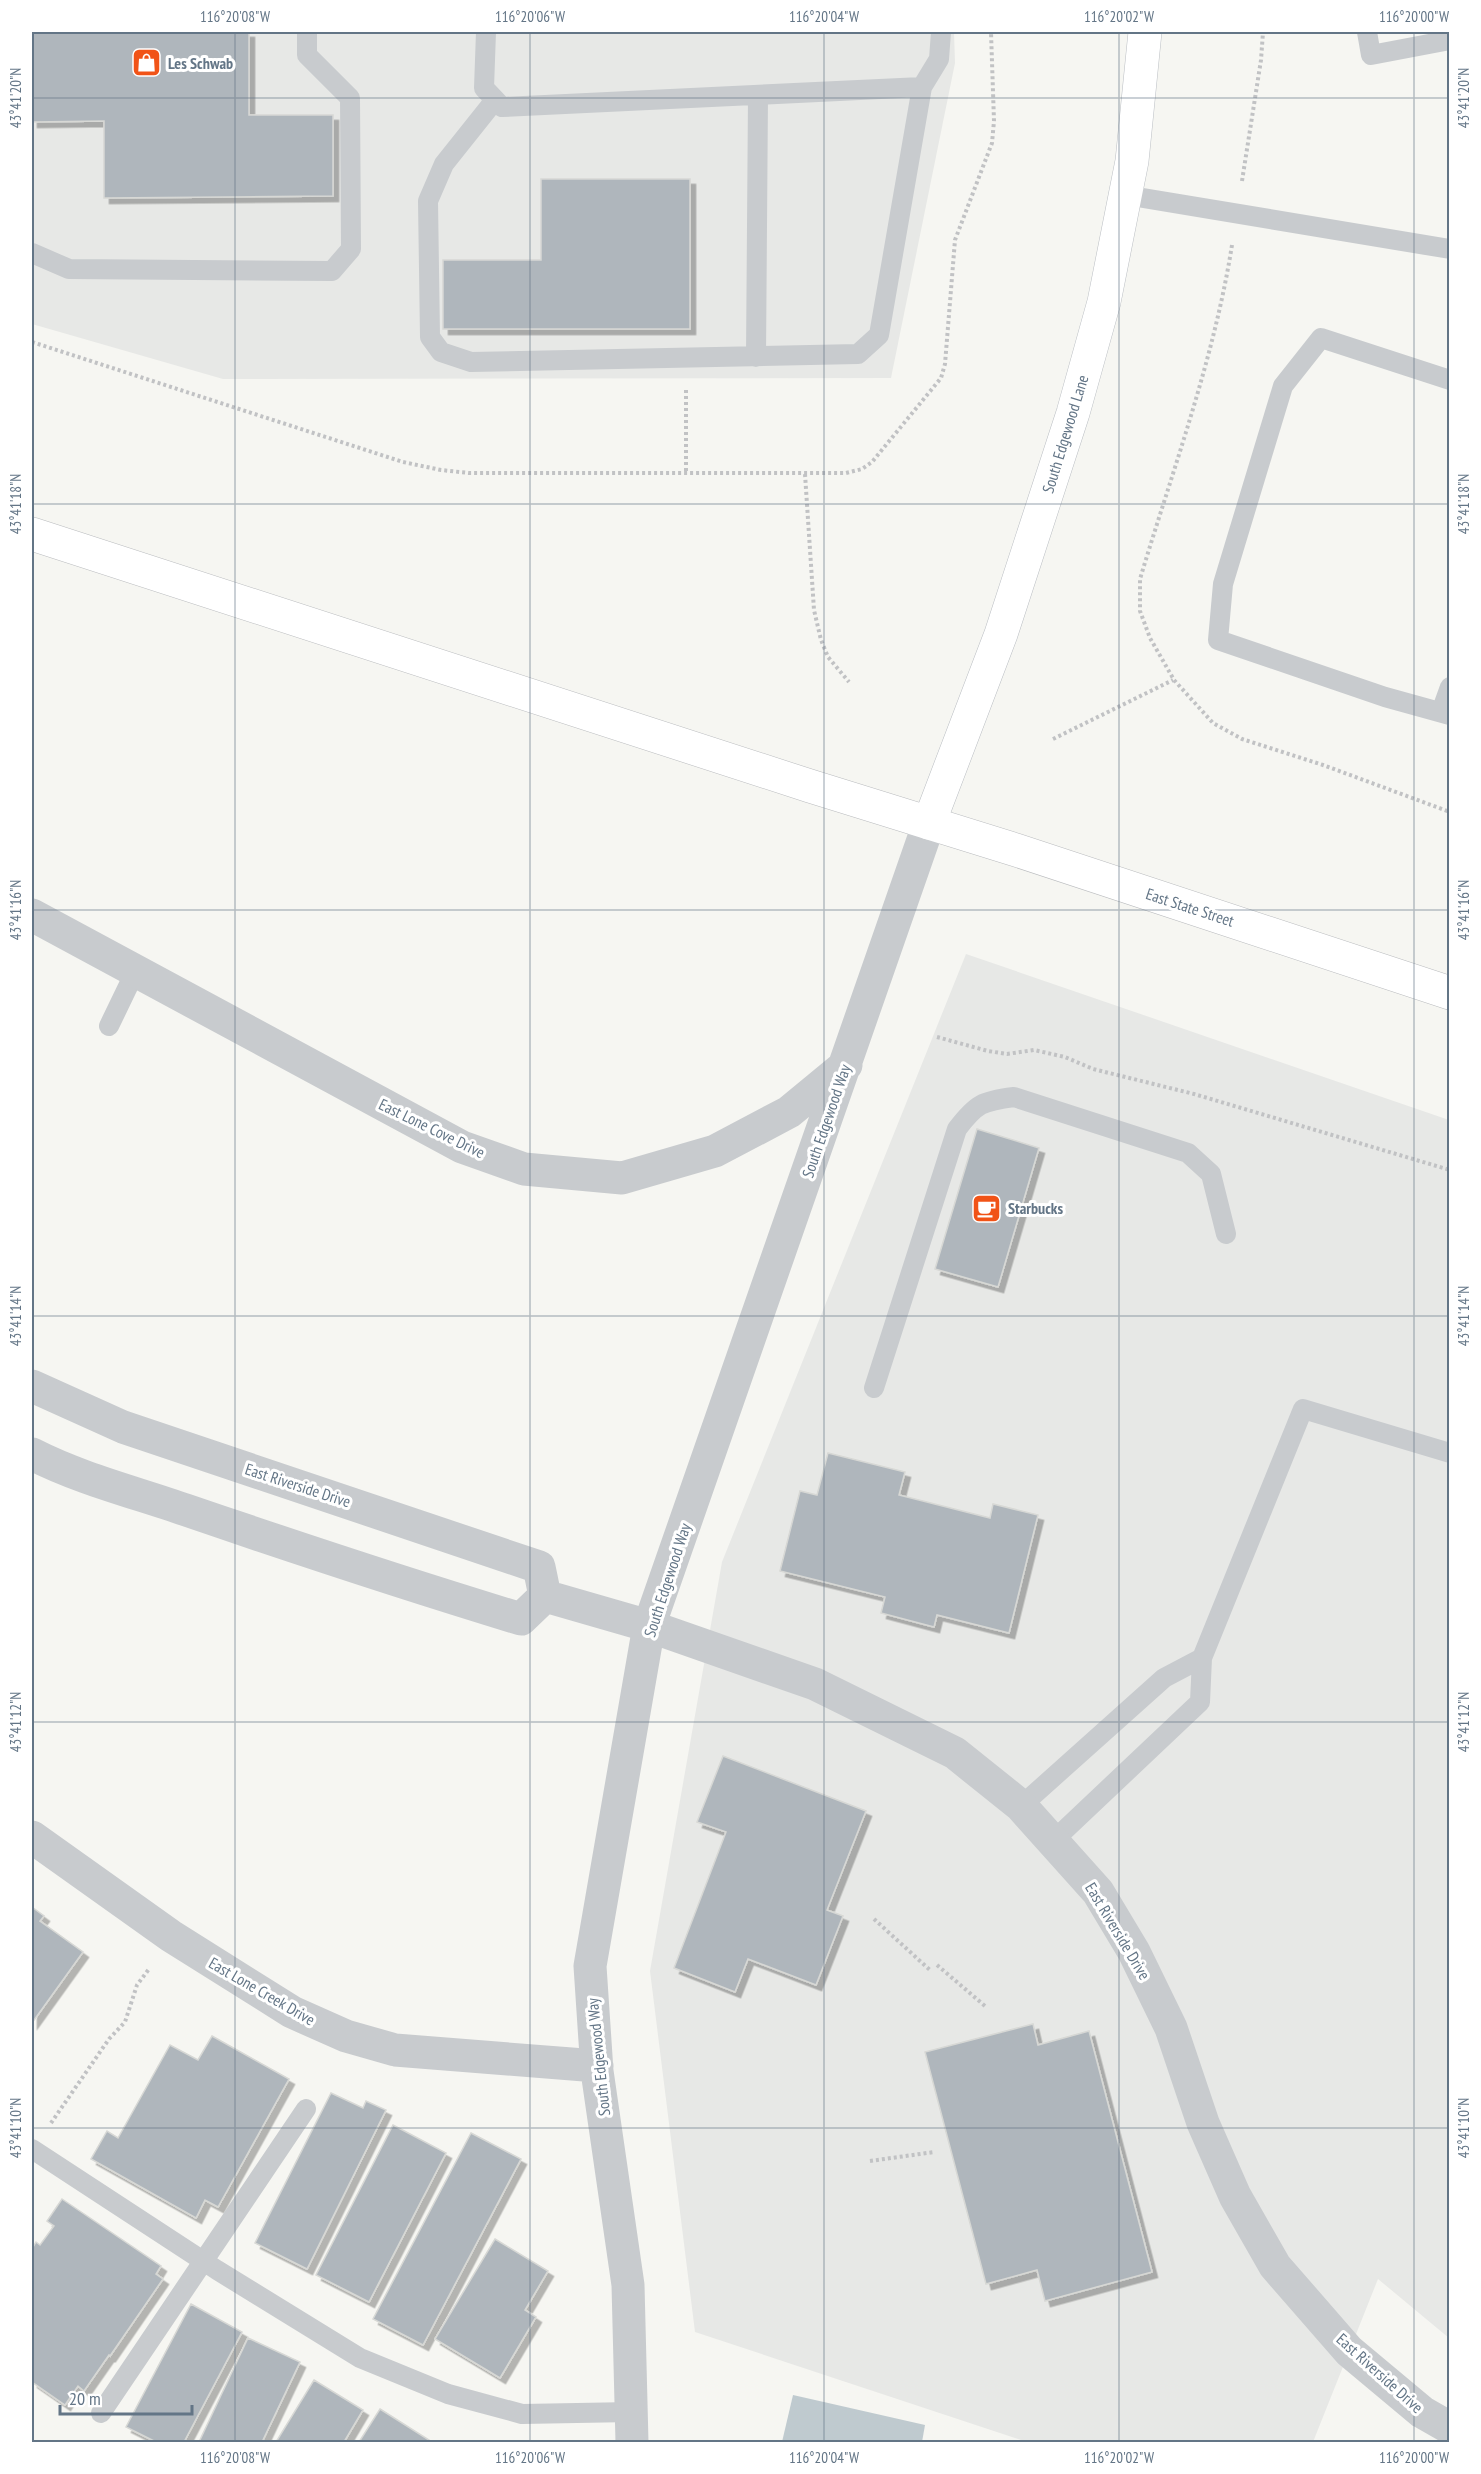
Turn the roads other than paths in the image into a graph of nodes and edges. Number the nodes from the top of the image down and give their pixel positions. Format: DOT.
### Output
graph roads {
  1 [pos="306,32"];
  2 [pos="486,32"];
  3 [pos="941,32"];
  4 [pos="1146,32"];
  5 [pos="1367,32"];
  6 [pos="1449,40"];
  7 [pos="922,87"];
  8 [pos="758,96"];
  9 [pos="495,100"];
  10 [pos="1125,195"];
  11 [pos="1449,249"];
  12 [pos="32,253"];
  13 [pos="756,357"];
  14 [pos="1449,381"];
  15 [pos="32,534"];
  16 [pos="1449,687"];
  17 [pos="1445,713"];
  18 [pos="929,823"];
  19 [pos="32,915"];
  20 [pos="135,972"];
  21 [pos="1449,993"];
  22 [pos="109,1026"];
  23 [pos="846,1065"];
  24 [pos="1226,1234"];
  25 [pos="32,1386"];
  26 [pos="874,1388"];
  27 [pos="1449,1453"];
  28 [pos="32,1454"];
  29 [pos="545,1596"];
  30 [pos="649,1626"];
  31 [pos="1202,1658"];
  32 [pos="1022,1806"];
  33 [pos="32,1838"];
  34 [pos="1053,1840"];
  35 [pos="597,2066"];
  36 [pos="306,2109"];
  37 [pos="33,2150"];
  38 [pos="203,2261"];
  39 [pos="101,2413"];
  40 [pos="632,2427"];
  41 [pos="1449,2428"];
  1 -- 12 [label="lane"];
  2 -- 9 [label="lane"];
  3 -- 7 [label="lane"];
  4 -- 10 [label="main road, South Edgewood Lane"];
  5 -- 6 [label="lane"];
  7 -- 8 [label="lane"];
  7 -- 13 [label="lane"];
  8 -- 9 [label="lane"];
  8 -- 13 [label="lane"];
  9 -- 13 [label="lane"];
  10 -- 11 [label="lane"];
  10 -- 18 [label="main road, South Edgewood Lane"];
  14 -- 17 [label="lane"];
  15 -- 18 [label="main road, East State Street"];
  16 -- 17 [label="lane"];
  18 -- 21 [label="main road, East State Street"];
  18 -- 23 [label="street, South Edgewood Way"];
  19 -- 20 [label="street, East Lone Cove Drive"];
  20 -- 22 [label="lane"];
  20 -- 23 [label="street, East Lone Cove Drive"];
  23 -- 30 [label="street, South Edgewood Way"];
  24 -- 26 [label="lane"];
  25 -- 29 [label="street, East Riverside Drive"];
  27 -- 31 [label="lane"];
  28 -- 29 [label="street"];
  29 -- 30 [label="street, East Riverside Drive"];
  30 -- 32 [label="street, East Riverside Drive"];
  30 -- 35 [label="street, South Edgewood Way"];
  31 -- 32 [label="lane"];
  31 -- 34 [label="lane"];
  32 -- 34 [label="street, East Riverside Drive"];
  33 -- 35 [label="street, East Lone Creek Drive"];
  34 -- 41 [label="street, East Riverside Drive"];
  35 -- 40 [label="street, South Edgewood Way"];
  36 -- 38 [label="lane"];
  37 -- 38 [label="lane"];
  38 -- 39 [label="lane"];
  38 -- 40 [label="lane"];
}
